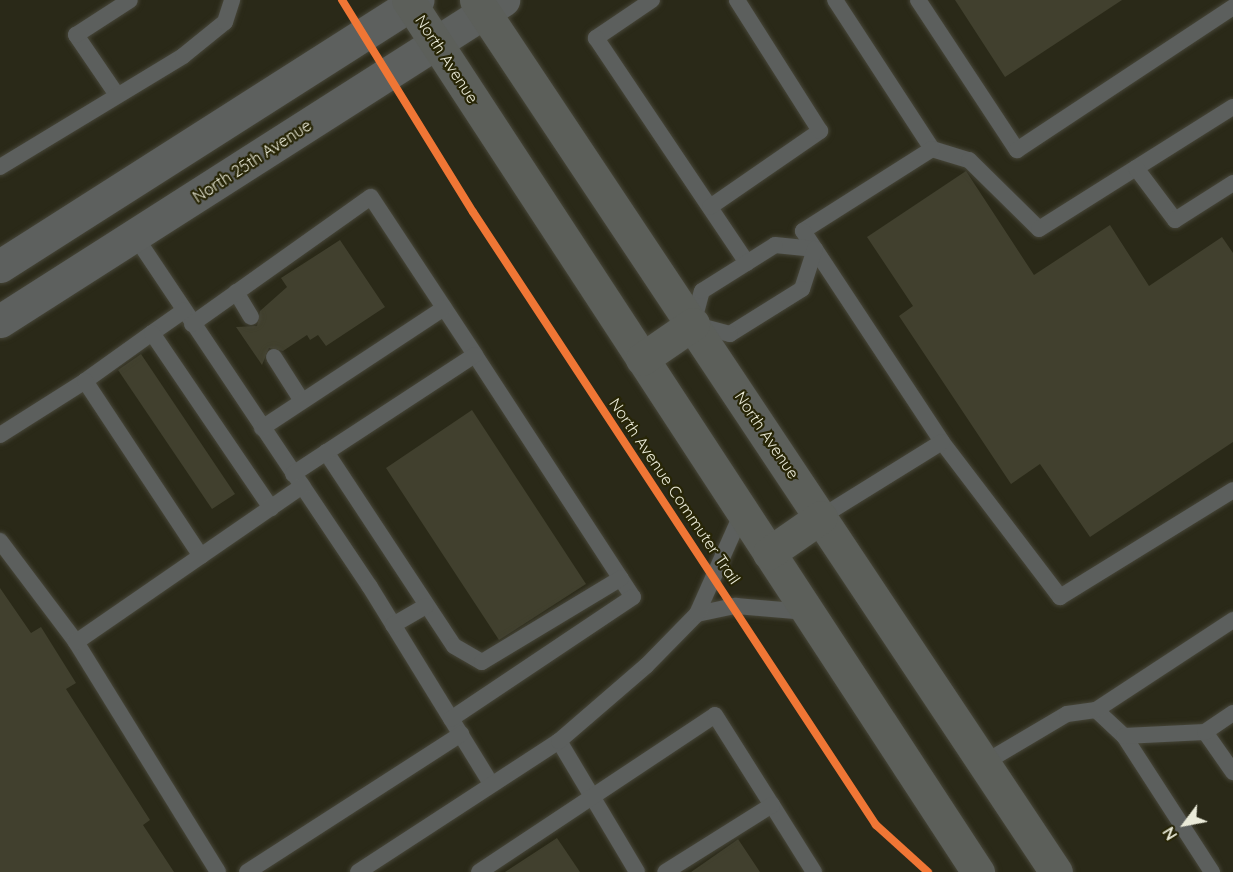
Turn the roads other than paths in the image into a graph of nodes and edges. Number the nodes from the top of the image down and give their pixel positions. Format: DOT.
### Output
graph roads {
  1 [pos="130,0"];
  2 [pos="232,0"];
  3 [pos="652,0"];
  4 [pos="736,0"];
  5 [pos="835,0"];
  6 [pos="918,0"];
  7 [pos="412,1"];
  8 [pos="487,4"];
  9 [pos="1233,7"];
  10 [pos="436,42"];
  11 [pos="117,95"];
  12 [pos="1233,107"];
  13 [pos="932,149"];
  14 [pos="0,166"];
  15 [pos="1136,168"];
  16 [pos="1233,183"];
  17 [pos="710,207"];
  18 [pos="135,236"];
  19 [pos="815,249"];
  20 [pos="747,263"];
  21 [pos="0,266"];
  22 [pos="236,292"];
  23 [pos="444,308"];
  24 [pos="188,317"];
  25 [pos="251,317"];
  26 [pos="0,321"];
  27 [pos="693,324"];
  28 [pos="152,333"];
  29 [pos="475,355"];
  30 [pos="274,357"];
  31 [pos="642,359"];
  32 [pos="85,381"];
  33 [pos="302,402"];
  34 [pos="262,428"];
  35 [pos="0,435"];
  36 [pos="942,442"];
  37 [pos="326,452"];
  38 [pos="298,480"];
  39 [pos="1233,490"];
  40 [pos="271,508"];
  41 [pos="742,513"];
  42 [pos="821,517"];
  43 [pos="0,541"];
  44 [pos="769,553"];
  45 [pos="201,556"];
  46 [pos="621,578"];
  47 [pos="426,606"];
  48 [pos="807,612"];
  49 [pos="697,614"];
  50 [pos="1233,620"];
  51 [pos="393,625"];
  52 [pos="76,642"];
  53 [pos="1096,710"];
  54 [pos="1233,713"];
  55 [pos="451,718"];
  56 [pos="1205,732"];
  57 [pos="461,734"];
  58 [pos="1124,736"];
  59 [pos="558,741"];
  60 [pos="984,763"];
  61 [pos="1233,772"];
  62 [pos="490,782"];
  63 [pos="592,796"];
  64 [pos="772,805"];
  65 [pos="218,872"];
  66 [pos="246,872"];
  67 [pos="358,872"];
  68 [pos="478,872"];
  69 [pos="637,872"];
  70 [pos="665,872"];
  71 [pos="814,872"];
  72 [pos="978,872"];
  73 [pos="1056,872"];
  74 [pos="1212,872"];
  1 -- 11 [label="lane"];
  2 -- 11 [label="lane"];
  3 -- 17 [label="lane"];
  4 -- 17 [label="lane"];
  5 -- 13 [label="lane"];
  6 -- 9 [label="lane"];
  7 -- 10 [label="main road, North Avenue"];
  7 -- 21 [label="main road"];
  8 -- 10 [label="main road, North 25th Avenue"];
  8 -- 27 [label="main road, North Avenue"];
  10 -- 18 [label="main road, North 25th Avenue"];
  10 -- 31 [label="main road, North Avenue"];
  11 -- 14 [label="lane"];
  12 -- 15 [label="lane"];
  13 -- 15 [label="lane"];
  13 -- 19 [label="lane"];
  15 -- 16 [label="lane"];
  17 -- 20 [label="lane"];
  18 -- 24 [label="lane"];
  18 -- 26 [label="main road, North 25th Avenue"];
  19 -- 20 [label="lane"];
  19 -- 27 [label="lane"];
  19 -- 36 [label="lane"];
  20 -- 27 [label="lane"];
  22 -- 23 [label="lane"];
  22 -- 24 [label="lane"];
  22 -- 25 [label="lane"];
  23 -- 29 [label="lane"];
  23 -- 33 [label="lane"];
  24 -- 28 [label="lane"];
  24 -- 34 [label="lane"];
  27 -- 31 [label="main road"];
  27 -- 42 [label="main road, North Avenue"];
  28 -- 32 [label="lane"];
  28 -- 40 [label="lane"];
  29 -- 37 [label="lane"];
  29 -- 46 [label="lane"];
  30 -- 33 [label="lane"];
  31 -- 41 [label="main road, North Avenue"];
  32 -- 35 [label="lane"];
  32 -- 45 [label="lane"];
  33 -- 34 [label="lane"];
  34 -- 38 [label="lane"];
  36 -- 39 [label="lane"];
  36 -- 42 [label="lane"];
  37 -- 38 [label="lane"];
  37 -- 47 [label="lane"];
  38 -- 40 [label="lane"];
  38 -- 51 [label="lane"];
  40 -- 45 [label="lane"];
  41 -- 44 [label="main road, North Avenue"];
  41 -- 49 [label="lane"];
  42 -- 44 [label="main road"];
  42 -- 60 [label="main road, North Avenue"];
  43 -- 52 [label="lane"];
  44 -- 48 [label="main road, North Avenue"];
  45 -- 52 [label="lane"];
  46 -- 47 [label="lane"];
  46 -- 55 [label="lane"];
  47 -- 51 [label="lane"];
  48 -- 49 [label="lane"];
  48 -- 72 [label="main road, North Avenue"];
  49 -- 59 [label="lane"];
  50 -- 53 [label="lane"];
  51 -- 55 [label="lane"];
  52 -- 65 [label="lane"];
  53 -- 58 [label="lane"];
  53 -- 60 [label="lane"];
  54 -- 56 [label="lane"];
  55 -- 57 [label="lane"];
  56 -- 58 [label="lane"];
  56 -- 61 [label="lane"];
  57 -- 62 [label="lane"];
  57 -- 66 [label="lane"];
  58 -- 74 [label="lane"];
  59 -- 62 [label="lane"];
  59 -- 63 [label="lane"];
  60 -- 73 [label="main road, North Avenue"];
  62 -- 67 [label="lane"];
  63 -- 64 [label="lane"];
  63 -- 68 [label="lane"];
  63 -- 69 [label="lane"];
  64 -- 70 [label="lane"];
  64 -- 71 [label="lane"];
}
